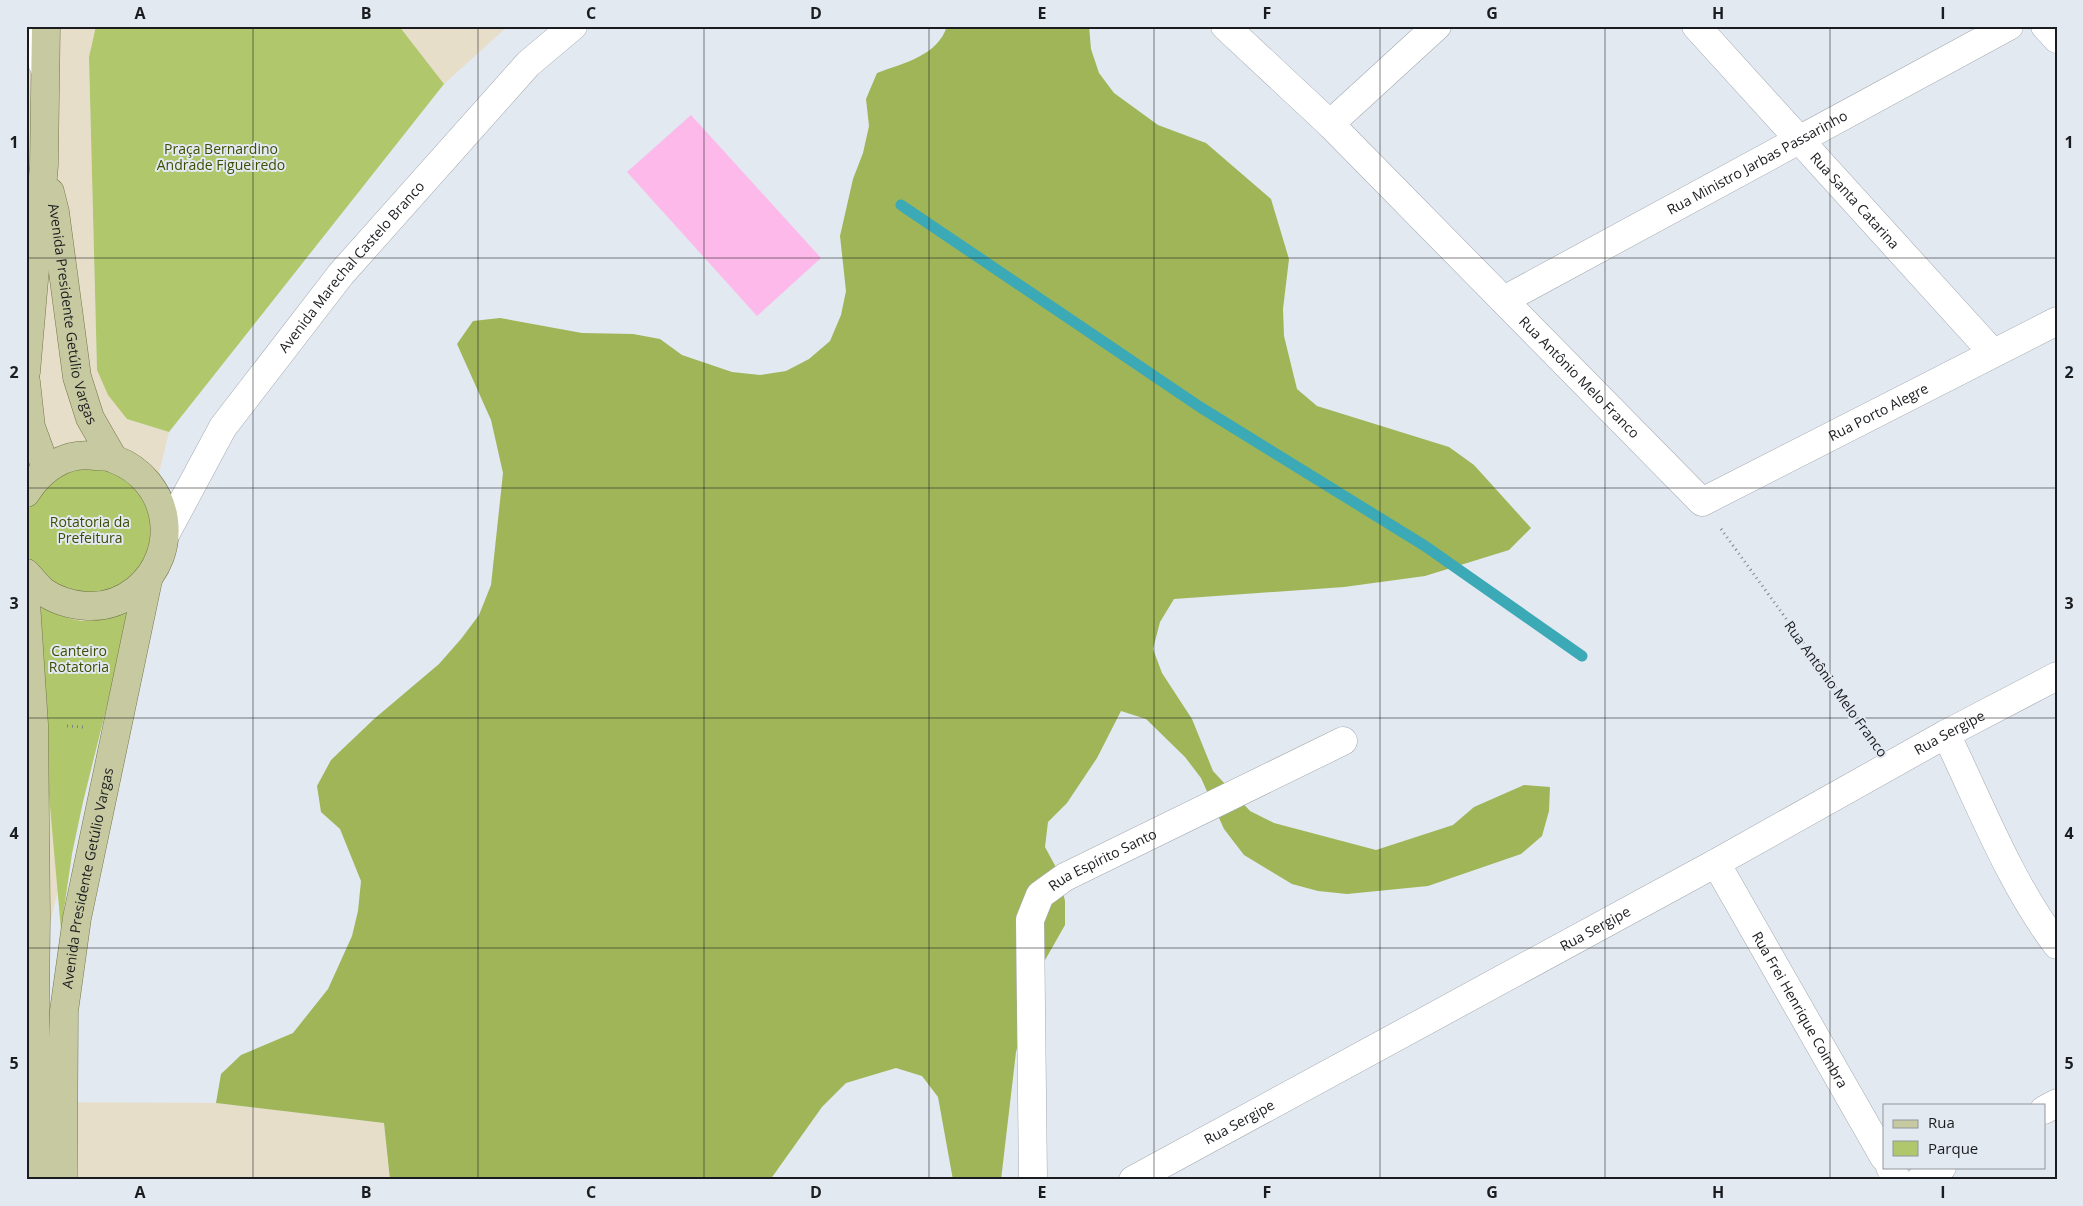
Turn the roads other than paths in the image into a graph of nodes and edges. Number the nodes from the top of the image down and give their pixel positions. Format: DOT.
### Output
graph roads {
  1 [pos="46,26"];
  2 [pos="60,26"];
  3 [pos="572,26"];
  4 [pos="1225,26"];
  5 [pos="1437,26"];
  6 [pos="1696,26"];
  7 [pos="2009,26"];
  8 [pos="2046,26"];
  9 [pos="26,29"];
  10 [pos="2057,39"];
  11 [pos="45,69"];
  12 [pos="1330,124"];
  13 [pos="1798,139"];
  14 [pos="44,165"];
  15 [pos="1504,300"];
  16 [pos="2057,321"];
  17 [pos="1993,353"];
  18 [pos="26,372"];
  19 [pos="26,382"];
  20 [pos="113,458"];
  21 [pos="33,479"];
  22 [pos="1702,502"];
  23 [pos="165,535"];
  24 [pos="26,573"];
  25 [pos="148,580"];
  26 [pos="26,603"];
  27 [pos="2057,676"];
  28 [pos="1946,734"];
  29 [pos="1343,741"];
  30 [pos="1716,863"];
  31 [pos="2057,945"];
  32 [pos="33,1128"];
  33 [pos="1883,1155"];
  34 [pos="1891,1168"];
  35 [pos="1940,1168"];
  36 [pos="41,1180"];
  37 [pos="63,1180"];
  38 [pos="1032,1180"];
  39 [pos="1134,1180"];
  40 [pos="1897,1180"];
  41 [pos="1920,1180"];
  1 -- 11 [label="main road, Avenida Presidente Getúlio Vargas"];
  2 -- 11 [label="street, Avenida Presidente Getúlio Vargas"];
  3 -- 23 [label="street, Avenida Marechal Castelo Branco"];
  4 -- 12 [label="street, Rua Antônio Melo Franco"];
  5 -- 12 [label="street"];
  6 -- 13 [label="street, Rua Santa Catarina"];
  7 -- 13 [label="street, Rua Ministro Jarbas Passarinho"];
  8 -- 10 [label="street"];
  9 -- 11 [label="street"];
  11 -- 14 [label="main road, Avenida Presidente Getúlio Vargas"];
  12 -- 15 [label="street, Rua Antônio Melo Franco"];
  13 -- 15 [label="street, Rua Ministro Jarbas Passarinho"];
  13 -- 17 [label="street, Rua Santa Catarina"];
  14 -- 18 [label="main road, Avenida Presidente Getúlio Vargas"];
  14 -- 20 [label="main road, Avenida Presidente Getúlio Vargas"];
  15 -- 22 [label="street, Rua Antônio Melo Franco"];
  16 -- 17 [label="street, Rua Porto Alegre"];
  17 -- 22 [label="street, Rua Porto Alegre"];
  19 -- 21 [label="main road"];
  20 -- 21 [label="main road"];
  20 -- 23 [label="main road"];
  23 -- 25 [label="main road"];
  24 -- 25 [label="main road"];
  25 -- 37 [label="main road, Avenida Presidente Getúlio Vargas"];
  26 -- 32 [label="main road"];
  27 -- 28 [label="street, Rua Sergipe"];
  28 -- 30 [label="street, Rua Sergipe"];
  28 -- 31 [label="street"];
  29 -- 38 [label="street, Rua Espírito Santo"];
  30 -- 33 [label="street, Rua Frei Henrique Coimbra"];
  30 -- 39 [label="street, Rua Sergipe"];
  32 -- 36 [label="main road"];
  34 -- 40 [label="street"];
  35 -- 41 [label="street"];
}
